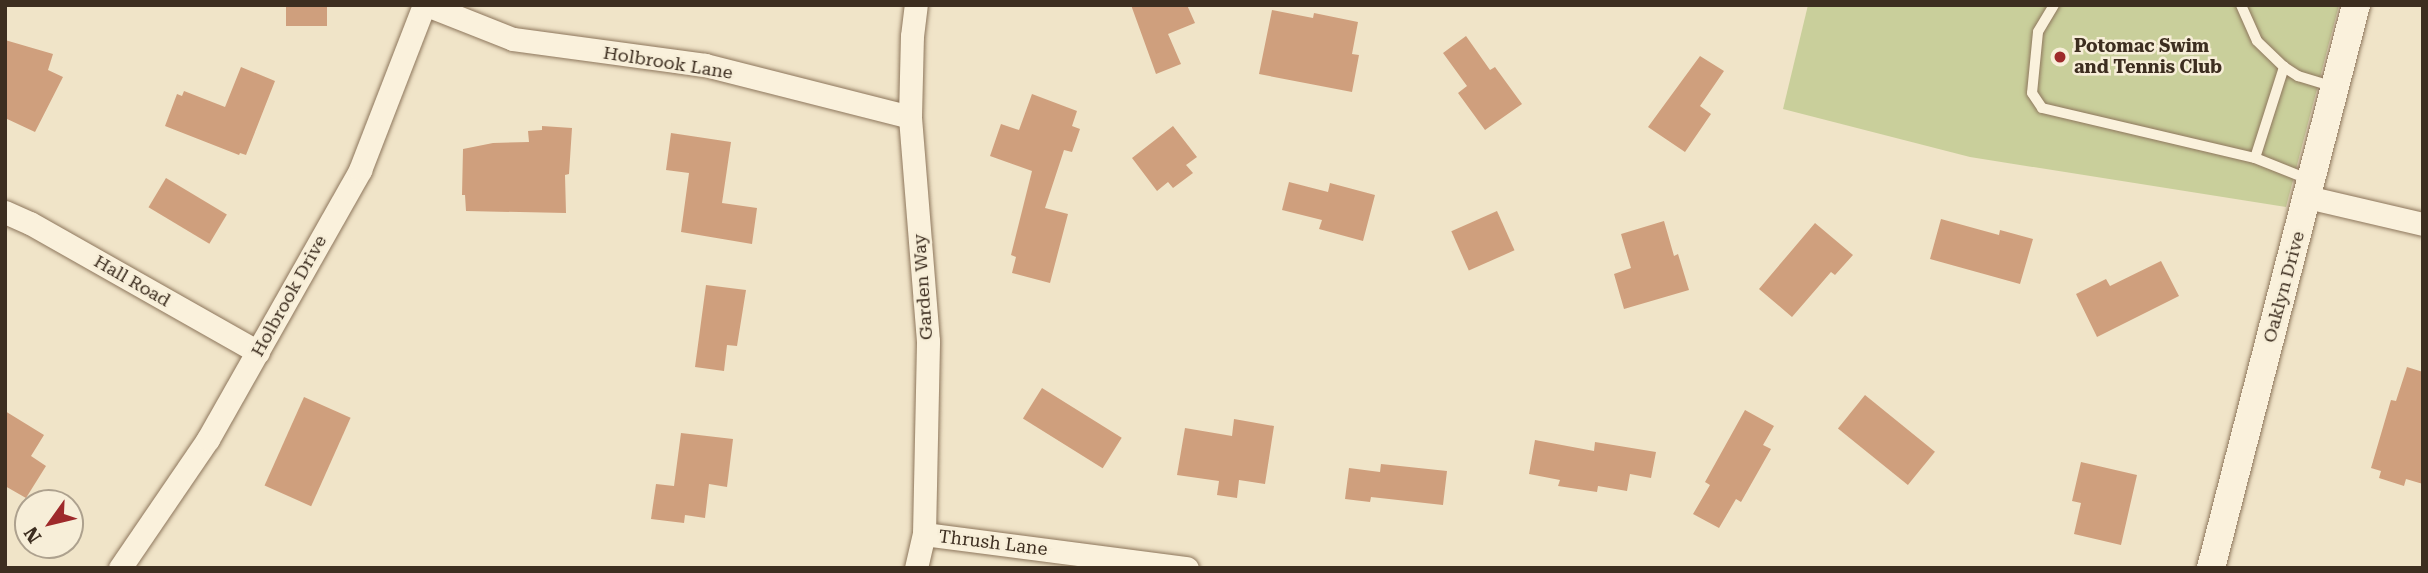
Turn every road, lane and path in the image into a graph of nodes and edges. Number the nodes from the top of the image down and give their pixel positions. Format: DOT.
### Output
graph roads {
  1 [pos="426,5"];
  2 [pos="916,5"];
  3 [pos="2054,5"];
  4 [pos="2241,5"];
  5 [pos="2356,5"];
  6 [pos="2284,67"];
  7 [pos="2335,88"];
  8 [pos="910,117"];
  9 [pos="2255,159"];
  10 [pos="2309,189"];
  11 [pos="5,212"];
  12 [pos="2423,224"];
  13 [pos="258,352"];
  14 [pos="924,534"];
  15 [pos="120,568"];
  16 [pos="916,568"];
  17 [pos="1187,568"];
  18 [pos="2211,568"];
  1 -- 8 [label="street, Holbrook Lane"];
  1 -- 13 [label="street, Holbrook Drive"];
  2 -- 8 [label="street, Garden Way"];
  3 -- 9 [label="lane"];
  4 -- 6 [label="lane"];
  5 -- 7 [label="street, Oaklyn Drive"];
  6 -- 7 [label="lane"];
  6 -- 9 [label="lane"];
  7 -- 10 [label="street, Oaklyn Drive"];
  8 -- 14 [label="street, Garden Way"];
  9 -- 10 [label="lane"];
  10 -- 12 [label="street"];
  10 -- 18 [label="street, Oaklyn Drive"];
  11 -- 13 [label="street, Hall Road"];
  13 -- 15 [label="street, Holbrook Drive"];
  14 -- 16 [label="street, Garden Way"];
  14 -- 17 [label="street, Thrush Lane"];
}
